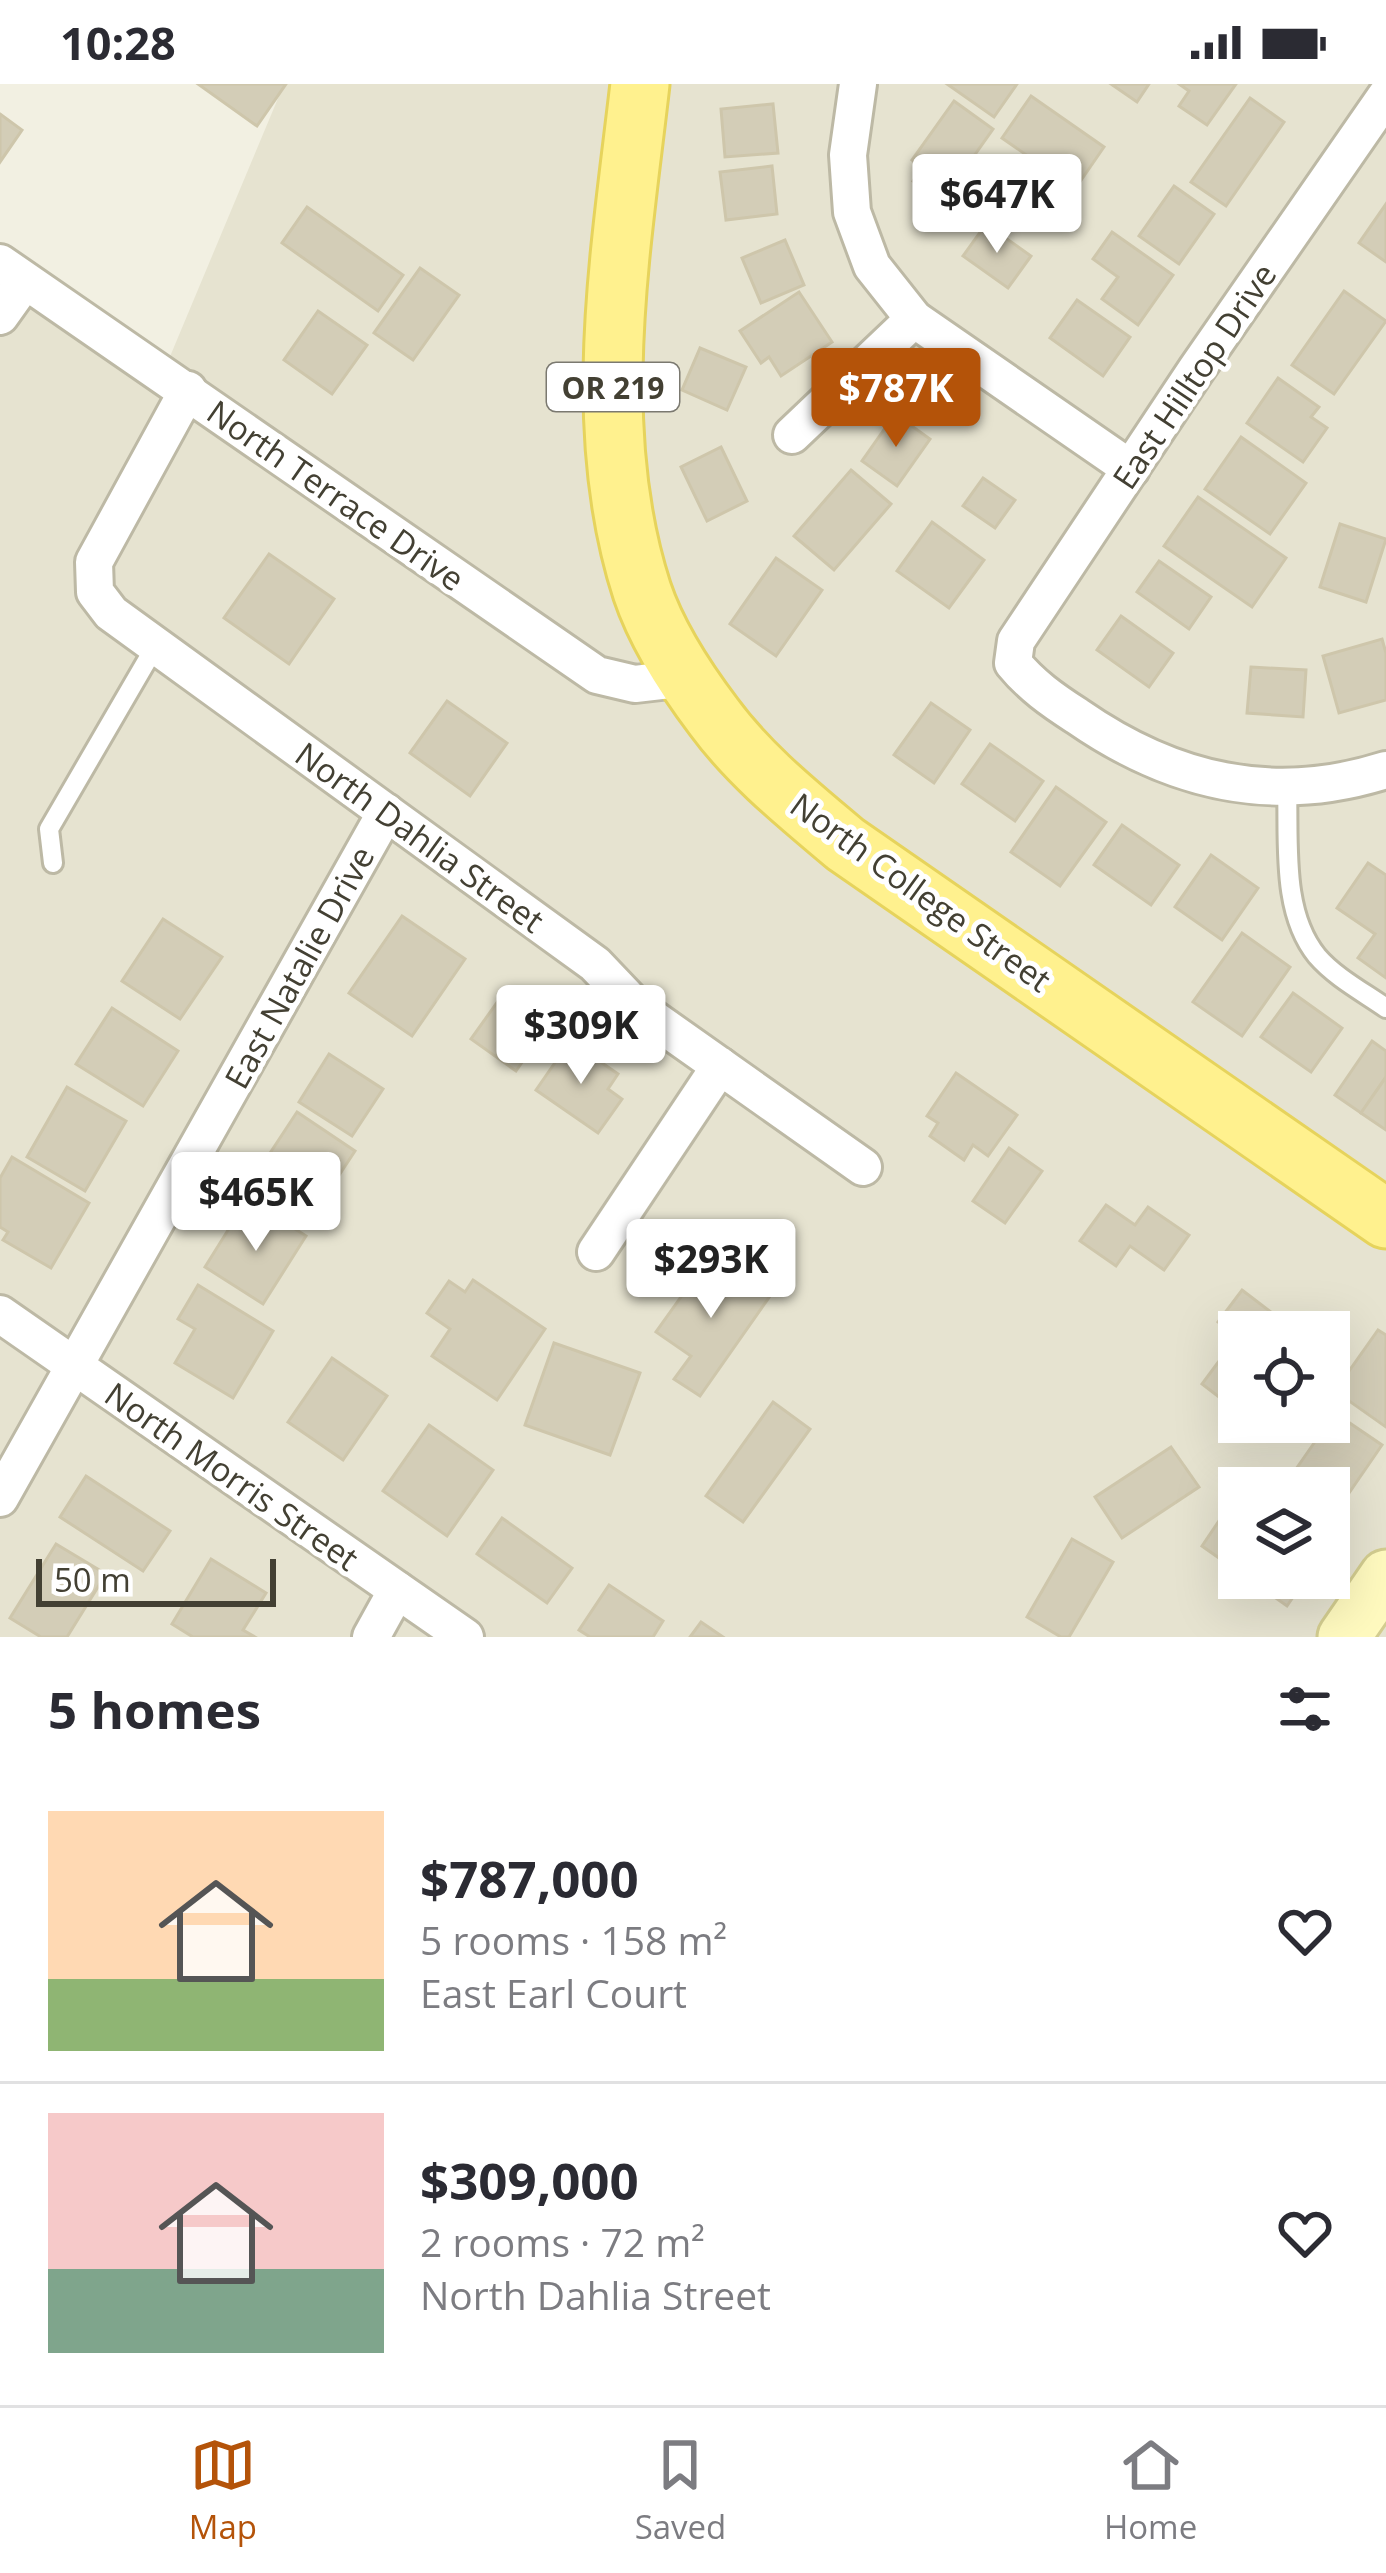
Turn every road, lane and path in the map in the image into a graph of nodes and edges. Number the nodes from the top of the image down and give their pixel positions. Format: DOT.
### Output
graph roads {
  1 [pos="640,84"];
  2 [pos="858,84"];
  3 [pos="1370,84"];
  4 [pos="1386,95"];
  5 [pos="13,272"];
  6 [pos="0,316"];
  7 [pos="914,320"];
  8 [pos="188,390"];
  9 [pos="792,435"];
  10 [pos="1131,469"];
  11 [pos="156,645"];
  12 [pos="687,678"];
  13 [pos="1386,770"];
  14 [pos="1287,789"];
  15 [pos="386,812"];
  16 [pos="53,863"];
  17 [pos="1386,1007"];
  18 [pos="720,1066"];
  19 [pos="863,1167"];
  20 [pos="1386,1219"];
  21 [pos="596,1252"];
  22 [pos="0,1314"];
  23 [pos="75,1366"];
  24 [pos="0,1498"];
  25 [pos="1386,1576"];
  26 [pos="397,1590"];
  27 [pos="371,1637"];
  28 [pos="465,1637"];
  29 [pos="1344,1637"];
  1 -- 12 [label="main road, North College Street / OR 219"];
  2 -- 7 [label="street"];
  3 -- 4 [label="street"];
  4 -- 10 [label="street, East Hilltop Drive"];
  5 -- 6 [label="street"];
  5 -- 8 [label="street, North Terrace Drive"];
  7 -- 9 [label="street"];
  7 -- 10 [label="street"];
  8 -- 11 [label="street, North Dahlia Street"];
  8 -- 12 [label="street, North Terrace Drive"];
  10 -- 14 [label="street, East Hilltop Drive"];
  11 -- 15 [label="street, North Dahlia Street"];
  11 -- 16 [label="lane"];
  12 -- 20 [label="main road, North College Street / OR 219"];
  13 -- 14 [label="street"];
  14 -- 17 [label="lane"];
  15 -- 18 [label="street, North Dahlia Street"];
  15 -- 23 [label="street, East Natalie Drive"];
  18 -- 19 [label="street, North Dahlia Street"];
  18 -- 21 [label="street"];
  22 -- 23 [label="street, North Morris Street"];
  23 -- 24 [label="street, East Natalie Drive"];
  23 -- 26 [label="street, North Morris Street"];
  25 -- 29 [label="street"];
  26 -- 27 [label="street"];
  26 -- 28 [label="street, North Morris Street"];
}
